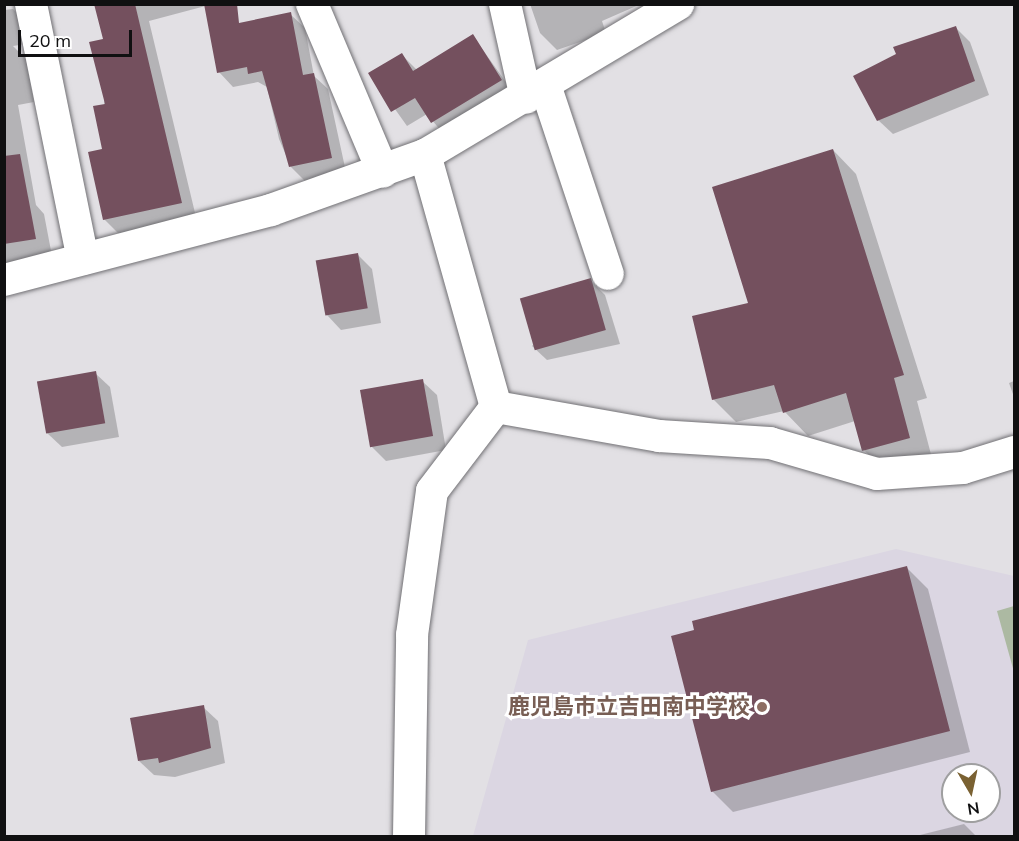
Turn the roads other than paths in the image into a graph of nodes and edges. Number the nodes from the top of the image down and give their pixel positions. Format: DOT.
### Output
graph roads {
  1 [pos="31,4"];
  2 [pos="312,4"];
  3 [pos="505,4"];
  4 [pos="678,4"];
  5 [pos="536,91"];
  6 [pos="425,155"];
  7 [pos="383,172"];
  8 [pos="83,259"];
  9 [pos="608,274"];
  10 [pos="4,279"];
  11 [pos="496,407"];
  12 [pos="1014,452"];
  13 [pos="409,837"];
  1 -- 8 [label="street"];
  2 -- 7 [label="street"];
  3 -- 5 [label="street"];
  4 -- 5 [label="street"];
  5 -- 6 [label="street"];
  5 -- 9 [label="street"];
  6 -- 7 [label="street"];
  6 -- 11 [label="street"];
  7 -- 8 [label="street"];
  8 -- 10 [label="street"];
  11 -- 12 [label="street"];
  11 -- 13 [label="street"];
}
